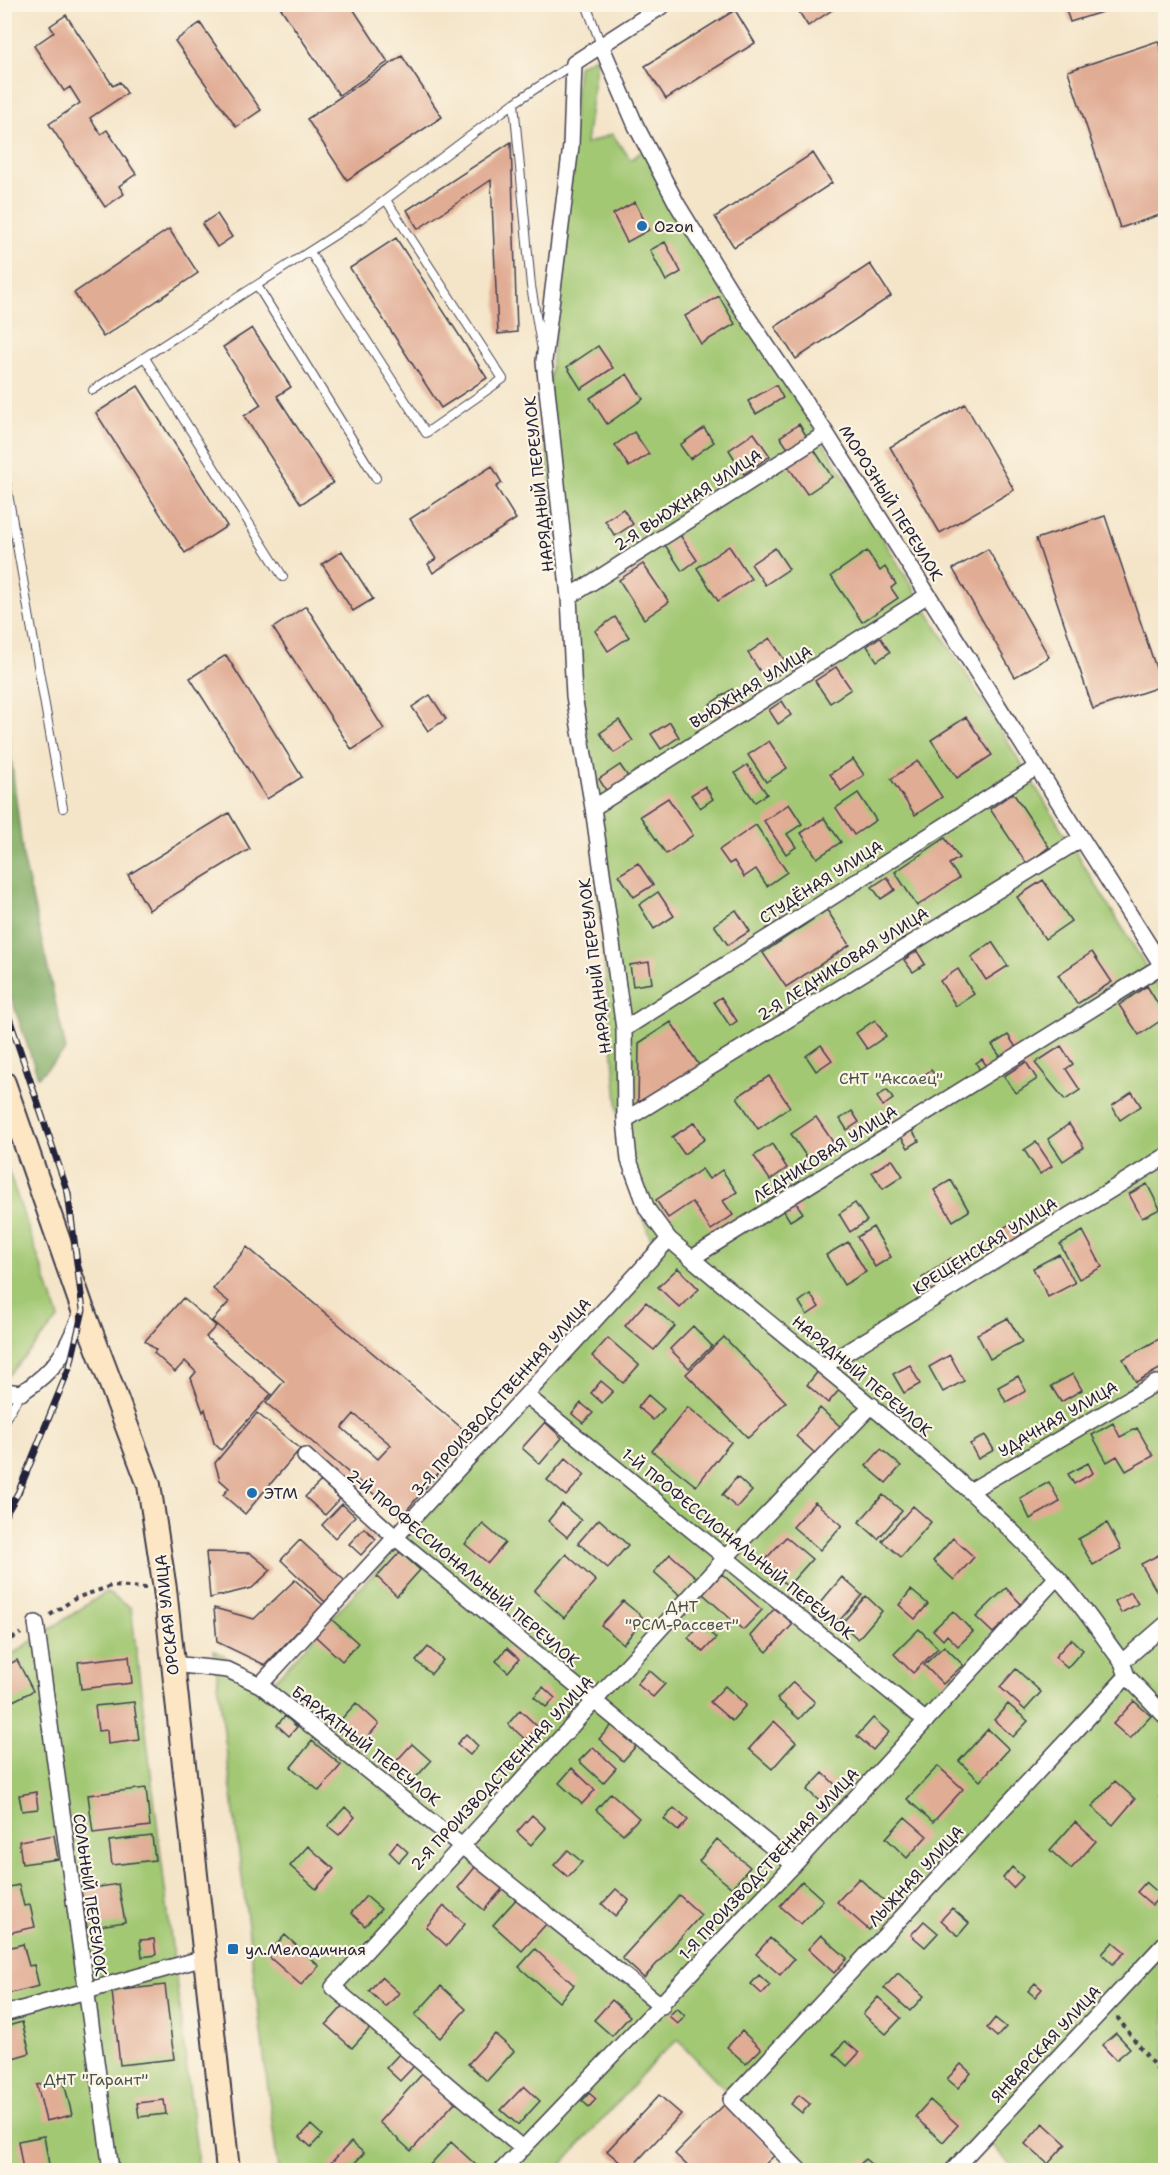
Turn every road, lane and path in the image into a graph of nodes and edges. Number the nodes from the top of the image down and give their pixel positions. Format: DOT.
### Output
graph roads {
  1 [pos="586,4"];
  2 [pos="665,4"];
  3 [pos="601,45"];
  4 [pos="574,63"];
  5 [pos="514,103"];
  6 [pos="386,200"];
  7 [pos="310,252"];
  8 [pos="258,286"];
  9 [pos="145,358"];
  10 [pos="544,361"];
  11 [pos="93,390"];
  12 [pos="826,433"];
  13 [pos="4,471"];
  14 [pos="376,478"];
  15 [pos="282,577"];
  16 [pos="928,595"];
  17 [pos="569,597"];
  18 [pos="1037,767"];
  19 [pos="63,808"];
  20 [pos="593,808"];
  21 [pos="1081,839"];
  22 [pos="1163,969"];
  23 [pos="624,1029"];
  24 [pos="4,1083"];
  25 [pos="625,1120"];
  26 [pos="1166,1156"];
  27 [pos="669,1239"];
  28 [pos="692,1258"];
  29 [pos="83,1310"];
  30 [pos="824,1366"];
  31 [pos="1166,1383"];
  32 [pos="4,1391"];
  33 [pos="21,1393"];
  34 [pos="527,1396"];
  35 [pos="872,1405"];
  36 [pos="4,1421"];
  37 [pos="305,1456"];
  38 [pos="970,1491"];
  39 [pos="396,1538"];
  40 [pos="727,1556"];
  41 [pos="1057,1577"];
  42 [pos="165,1589"];
  43 [pos="36,1623"];
  44 [pos="1166,1624"];
  45 [pos="4,1644"];
  46 [pos="173,1664"];
  47 [pos="1124,1669"];
  48 [pos="260,1685"];
  49 [pos="593,1701"];
  50 [pos="1166,1717"];
  51 [pos="926,1721"];
  52 [pos="461,1844"];
  53 [pos="794,1865"];
  54 [pos="1166,1942"];
  55 [pos="204,1958"];
  56 [pos="85,1990"];
  57 [pos="1108,2004"];
  58 [pos="662,2006"];
  59 [pos="4,2014"];
  60 [pos="1166,2081"];
  61 [pos="523,2149"];
  62 [pos="111,2170"];
  63 [pos="228,2170"];
  64 [pos="502,2170"];
  65 [pos="799,2170"];
  66 [pos="953,2170"];
  1 -- 3 [label="lane"];
  2 -- 3 [label="street"];
  3 -- 4 [label="street"];
  3 -- 12 [label="street, МОРОЗНЫЙ ПЕРЕУЛОК"];
  4 -- 5 [label="lane"];
  4 -- 10 [label="street, НАРЯДНЫЙ ПЕРЕУЛОК"];
  5 -- 6 [label="lane"];
  5 -- 10 [label="lane"];
  6 -- 7 [label="lane"];
  6 -- 7 [label="lane"];
  7 -- 8 [label="lane"];
  8 -- 9 [label="lane"];
  8 -- 14 [label="lane"];
  9 -- 11 [label="lane"];
  9 -- 15 [label="lane"];
  10 -- 17 [label="street, НАРЯДНЫЙ ПЕРЕУЛОК"];
  12 -- 16 [label="street, МОРОЗНЫЙ ПЕРЕУЛОК"];
  12 -- 17 [label="street, 2-Я ВЬЮЖНАЯ УЛИЦА"];
  13 -- 19 [label="lane"];
  16 -- 18 [label="street, МОРОЗНЫЙ ПЕРЕУЛОК"];
  16 -- 20 [label="street, ВЬЮЖНАЯ УЛИЦА"];
  17 -- 20 [label="street, НАРЯДНЫЙ ПЕРЕУЛОК"];
  18 -- 21 [label="street, МОРОЗНЫЙ ПЕРЕУЛОК"];
  18 -- 23 [label="street, СТУДЁНАЯ УЛИЦА"];
  20 -- 23 [label="street, НАРЯДНЫЙ ПЕРЕУЛОК"];
  21 -- 22 [label="street, МОРОЗНЫЙ ПЕРЕУЛОК"];
  21 -- 25 [label="street, 2-Я ЛЕДНИКОВАЯ УЛИЦА"];
  22 -- 28 [label="street, ЛЕДНИКОВАЯ УЛИЦА"];
  23 -- 25 [label="street, НАРЯДНЫЙ ПЕРЕУЛОК"];
  24 -- 29 [label="main road, ОРСКАЯ УЛИЦА"];
  25 -- 27 [label="street, НАРЯДНЫЙ ПЕРЕУЛОК"];
  26 -- 30 [label="street, КРЕЩЕНСКАЯ УЛИЦА"];
  27 -- 28 [label="street, НАРЯДНЫЙ ПЕРЕУЛОК"];
  27 -- 34 [label="street, 3-Я ПРОИЗВОДСТВЕННАЯ УЛИЦА"];
  28 -- 30 [label="street, НАРЯДНЫЙ ПЕРЕУЛОК"];
  29 -- 33 [label="street"];
  29 -- 42 [label="main road, ОРСКАЯ УЛИЦА"];
  30 -- 35 [label="street, НАРЯДНЫЙ ПЕРЕУЛОК"];
  31 -- 38 [label="street, УДАЧНАЯ УЛИЦА"];
  32 -- 33 [label="street"];
  33 -- 36 [label="lane"];
  34 -- 39 [label="street, 3-Я ПРОИЗВОДСТВЕННАЯ УЛИЦА"];
  34 -- 40 [label="street, 1-Й ПРОФЕССИОНАЛЬНЫЙ ПЕРЕУЛОК"];
  35 -- 38 [label="street, НАРЯДНЫЙ ПЕРЕУЛОК"];
  35 -- 40 [label="street, 2-Я ПРОИЗВОДСТВЕННАЯ УЛИЦА"];
  37 -- 39 [label="street, 2-Й ПРОФЕССИОНАЛЬНЫЙ ПЕРЕУЛОК"];
  38 -- 41 [label="street, НАРЯДНЫЙ ПЕРЕУЛОК"];
  39 -- 48 [label="street, 3-Я ПРОИЗВОДСТВЕННАЯ УЛИЦА"];
  39 -- 49 [label="street, 2-Й ПРОФЕССИОНАЛЬНЫЙ ПЕРЕУЛОК"];
  40 -- 49 [label="street, 2-Я ПРОИЗВОДСТВЕННАЯ УЛИЦА"];
  40 -- 51 [label="street, 1-Й ПРОФЕССИОНАЛЬНЫЙ ПЕРЕУЛОК"];
  41 -- 47 [label="street, НАРЯДНЫЙ ПЕРЕУЛОК"];
  41 -- 51 [label="street, 1-Я ПРОИЗВОДСТВЕННАЯ УЛИЦА"];
  42 -- 43 [label="path"];
  42 -- 46 [label="main road, ОРСКАЯ УЛИЦА"];
  43 -- 45 [label="path"];
  43 -- 56 [label="street, СОЛЬНЫЙ ПЕРЕУЛОК"];
  44 -- 47 [label="street, ЛЫЖНАЯ УЛИЦА"];
  46 -- 48 [label="street, БАРХАТНЫЙ ПЕРЕУЛОК"];
  46 -- 55 [label="main road, ОРСКАЯ УЛИЦА"];
  47 -- 50 [label="street, НАРЯДНЫЙ ПЕРЕУЛОК"];
  47 -- 65 [label="street, ЛЫЖНАЯ УЛИЦА"];
  48 -- 52 [label="street, БАРХАТНЫЙ ПЕРЕУЛОК"];
  49 -- 52 [label="street, 2-Я ПРОИЗВОДСТВЕННАЯ УЛИЦА"];
  49 -- 53 [label="street, 2-Й ПРОФЕССИОНАЛЬНЫЙ ПЕРЕУЛОК"];
  51 -- 53 [label="street, 1-Я ПРОИЗВОДСТВЕННАЯ УЛИЦА"];
  52 -- 58 [label="street, БАРХАТНЫЙ ПЕРЕУЛОК"];
  52 -- 61 [label="street, 2-Я ПРОИЗВОДСТВЕННАЯ УЛИЦА"];
  53 -- 58 [label="street, 1-Я ПРОИЗВОДСТВЕННАЯ УЛИЦА"];
  54 -- 57 [label="street, ЯНВАРСКАЯ УЛИЦА"];
  55 -- 56 [label="street"];
  55 -- 63 [label="main road, ОРСКАЯ УЛИЦА"];
  56 -- 59 [label="street"];
  56 -- 62 [label="street, СОЛЬНЫЙ ПЕРЕУЛОК"];
  57 -- 60 [label="path"];
  57 -- 66 [label="street, ЯНВАРСКАЯ УЛИЦА"];
  58 -- 61 [label="street, 1-Я ПРОИЗВОДСТВЕННАЯ УЛИЦА"];
  61 -- 64 [label="street, 1-Я ПРОИЗВОДСТВЕННАЯ УЛИЦА"];
}
